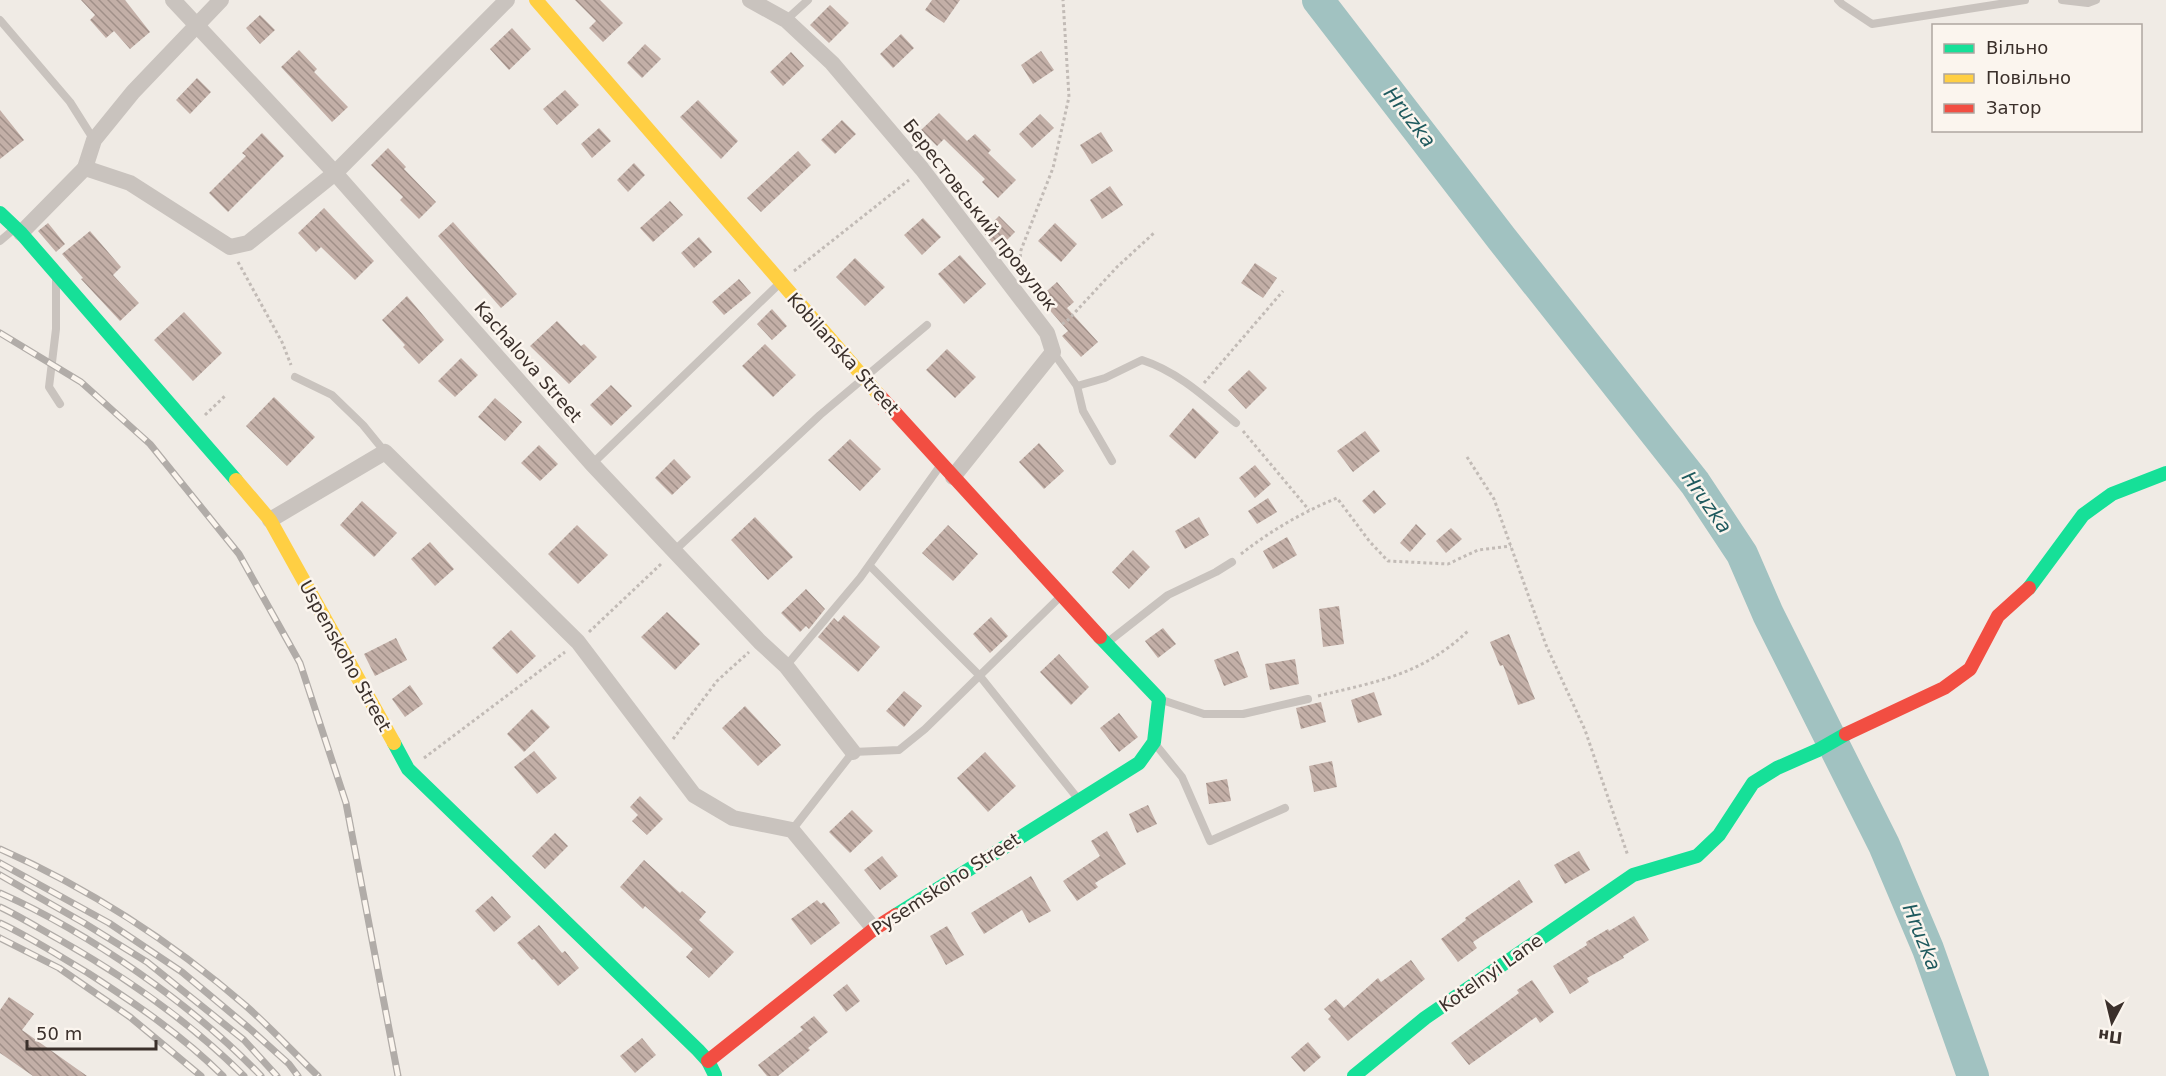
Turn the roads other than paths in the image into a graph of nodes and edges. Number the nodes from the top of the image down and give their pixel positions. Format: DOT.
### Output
graph roads {
  1 [pos="173,0"];
  2 [pos="221,0"];
  3 [pos="507,0"];
  4 [pos="536,0"];
  5 [pos="750,0"];
  6 [pos="807,0"];
  7 [pos="1839,0"];
  8 [pos="2025,0"];
  9 [pos="2062,0"];
  10 [pos="2096,0"];
  11 [pos="0,20"];
  12 [pos="786,20"];
  13 [pos="196,26"];
  14 [pos="94,140"];
  15 [pos="84,168"];
  16 [pos="335,173"];
  17 [pos="0,213"];
  18 [pos="18,231"];
  19 [pos="0,242"];
  20 [pos="56,274"];
  21 [pos="780,283"];
  22 [pos="927,325"];
  23 [pos="1053,352"];
  24 [pos="864,376"];
  25 [pos="295,377"];
  26 [pos="1077,387"];
  27 [pos="60,404"];
  28 [pos="1236,423"];
  29 [pos="385,452"];
  30 [pos="1112,461"];
  31 [pos="592,464"];
  32 [pos="941,465"];
  33 [pos="2166,473"];
  34 [pos="953,477"];
  35 [pos="270,520"];
  36 [pos="674,551"];
  37 [pos="1232,562"];
  38 [pos="870,566"];
  39 [pos="1061,596"];
  40 [pos="1106,644"];
  41 [pos="786,666"];
  42 [pos="979,675"];
  43 [pos="1159,699"];
  44 [pos="1308,699"];
  45 [pos="1154,742"];
  46 [pos="853,752"];
  47 [pos="1079,800"];
  48 [pos="1285,808"];
  49 [pos="792,830"];
  50 [pos="874,929"];
  51 [pos="708,1061"];
  52 [pos="715,1076"];
  53 [pos="1354,1076"];
  1 -- 13 [label="street, Kachalova Street"];
  2 -- 13 [label="street"];
  3 -- 16 [label="street"];
  4 -- 21 [label="street, Kobilanska Street"];
  5 -- 12 [label="street, Берестовський провулок"];
  6 -- 12 [label="lane"];
  7 -- 8 [label="lane"];
  9 -- 10 [label="lane"];
  11 -- 14 [label="lane"];
  12 -- 23 [label="street, Берестовський провулок"];
  13 -- 14 [label="street"];
  13 -- 16 [label="street, Kachalova Street"];
  14 -- 15 [label="street"];
  15 -- 16 [label="street"];
  15 -- 18 [label="street"];
  16 -- 31 [label="street, Kachalova Street"];
  17 -- 18 [label="street, Uspenskoho Street"];
  18 -- 19 [label="lane"];
  18 -- 20 [label="street, Uspenskoho Street"];
  20 -- 27 [label="lane"];
  20 -- 35 [label="street, Uspenskoho Street"];
  21 -- 24 [label="street, Kobilanska Street"];
  21 -- 31 [label="lane"];
  22 -- 24 [label="lane"];
  23 -- 26 [label="lane"];
  23 -- 34 [label="street"];
  24 -- 32 [label="street, Kobilanska Street"];
  24 -- 36 [label="lane"];
  25 -- 29 [label="lane"];
  26 -- 28 [label="lane"];
  26 -- 30 [label="lane"];
  29 -- 35 [label="street"];
  29 -- 49 [label="street"];
  31 -- 36 [label="street, Kachalova Street"];
  32 -- 34 [label="street, Kobilanska Street"];
  32 -- 38 [label="lane"];
  33 -- 53 [label="street, Kotelnyi Lane"];
  34 -- 39 [label="street, Kobilanska Street"];
  35 -- 51 [label="street, Uspenskoho Street"];
  36 -- 41 [label="street, Kachalova Street"];
  37 -- 40 [label="lane"];
  38 -- 41 [label="lane"];
  38 -- 42 [label="lane"];
  39 -- 40 [label="street, Kobilanska Street"];
  39 -- 42 [label="lane"];
  40 -- 43 [label="street, Kobilanska Street"];
  41 -- 46 [label="street, Kachalova Street"];
  42 -- 46 [label="lane"];
  42 -- 47 [label="lane"];
  43 -- 44 [label="lane"];
  43 -- 45 [label="street"];
  45 -- 47 [label="street, Pysemskoho Street"];
  45 -- 48 [label="lane"];
  46 -- 49 [label="lane"];
  47 -- 50 [label="street, Pysemskoho Street"];
  49 -- 50 [label="street"];
  50 -- 51 [label="street, Pysemskoho Street"];
  51 -- 52 [label="street, Uspenskoho Street"];
}
